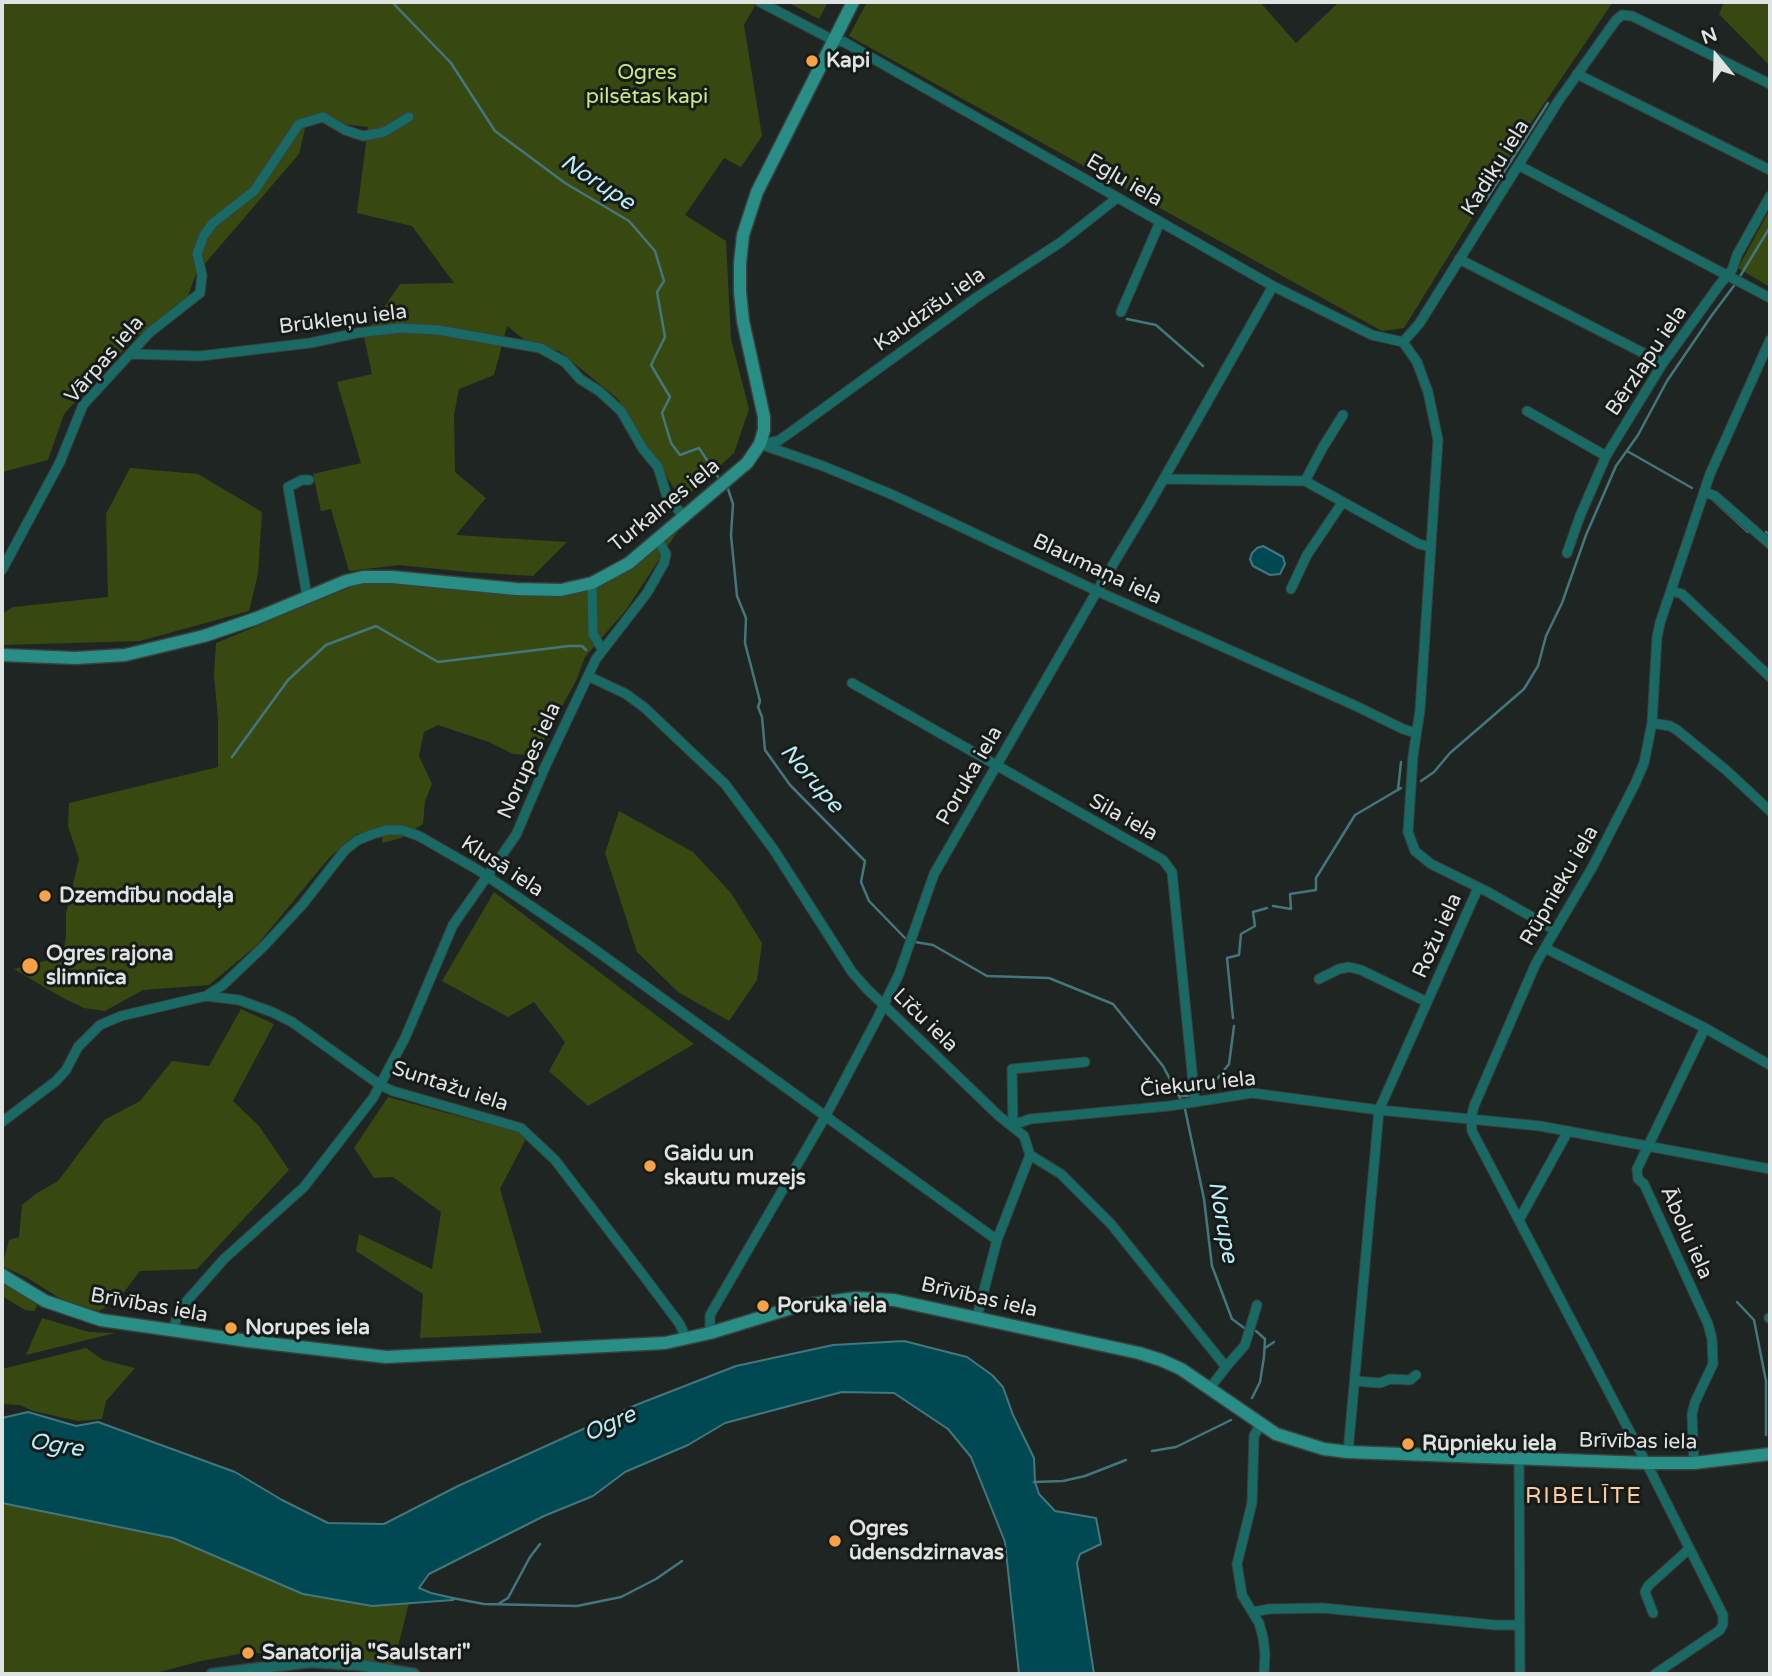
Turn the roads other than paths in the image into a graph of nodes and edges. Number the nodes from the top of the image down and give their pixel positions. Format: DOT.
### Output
graph roads {
  1 [pos="760,2"];
  2 [pos="853,2"];
  3 [pos="833,40"];
  4 [pos="1577,74"];
  5 [pos="1770,84"];
  6 [pos="409,117"];
  7 [pos="1518,165"];
  8 [pos="1770,170"];
  9 [pos="1770,196"];
  10 [pos="1117,198"];
  11 [pos="1160,222"];
  12 [pos="1460,259"];
  13 [pos="1729,275"];
  14 [pos="1272,286"];
  15 [pos="1770,298"];
  16 [pos="1121,312"];
  17 [pos="1770,340"];
  18 [pos="1403,342"];
  19 [pos="130,355"];
  20 [pos="1663,363"];
  21 [pos="1527,411"];
  22 [pos="1343,415"];
  23 [pos="760,444"];
  24 [pos="1606,456"];
  25 [pos="1164,479"];
  26 [pos="309,480"];
  27 [pos="1305,481"];
  28 [pos="1705,492"];
  29 [pos="1342,503"];
  30 [pos="685,518"];
  31 [pos="658,540"];
  32 [pos="1770,544"];
  33 [pos="1431,547"];
  34 [pos="1567,553"];
  35 [pos="2,570"];
  36 [pos="592,583"];
  37 [pos="1291,589"];
  38 [pos="1097,590"];
  39 [pos="1672,591"];
  40 [pos="307,596"];
  41 [pos="602,649"];
  42 [pos="2,655"];
  43 [pos="588,676"];
  44 [pos="1770,677"];
  45 [pos="852,683"];
  46 [pos="1653,723"];
  47 [pos="1416,733"];
  48 [pos="995,766"];
  49 [pos="1770,811"];
  50 [pos="486,876"];
  51 [pos="1478,888"];
  52 [pos="1555,930"];
  53 [pos="1545,948"];
  54 [pos="1319,979"];
  55 [pos="206,996"];
  56 [pos="1427,1002"];
  57 [pos="883,1006"];
  58 [pos="1705,1028"];
  59 [pos="1085,1062"];
  60 [pos="1770,1065"];
  61 [pos="380,1084"];
  62 [pos="1195,1102"];
  63 [pos="1378,1110"];
  64 [pos="825,1117"];
  65 [pos="1471,1119"];
  66 [pos="2,1122"];
  67 [pos="1013,1125"];
  68 [pos="1568,1131"];
  69 [pos="1648,1146"];
  70 [pos="1030,1155"];
  71 [pos="1770,1169"];
  72 [pos="1519,1220"];
  73 [pos="997,1240"];
  74 [pos="2,1275"];
  75 [pos="1257,1305"];
  76 [pos="977,1317"];
  77 [pos="173,1331"];
  78 [pos="710,1333"];
  79 [pos="683,1340"];
  80 [pos="1226,1367"];
  81 [pos="1416,1375"];
  82 [pos="1355,1381"];
  83 [pos="1210,1388"];
  84 [pos="1260,1425"];
  85 [pos="1348,1452"];
  86 [pos="1770,1454"];
  87 [pos="1519,1458"];
  88 [pos="1646,1463"];
  89 [pos="1694,1463"];
  90 [pos="1689,1549"];
  91 [pos="1253,1612"];
  92 [pos="1653,1613"];
  93 [pos="1520,1625"];
  94 [pos="212,1674"];
  95 [pos="414,1674"];
  96 [pos="1264,1674"];
  97 [pos="1520,1674"];
  98 [pos="1655,1674"];
  1 -- 3 [label="street, Egļu iela"];
  2 -- 3 [label="main road"];
  3 -- 10 [label="street, Egļu iela"];
  3 -- 23 [label="main road"];
  4 -- 5 [label="street, Kadiķu iela"];
  4 -- 7 [label="street, Kadiķu iela"];
  4 -- 8 [label="street"];
  6 -- 19 [label="street, Vārpas iela"];
  7 -- 12 [label="street, Kadiķu iela"];
  7 -- 13 [label="street"];
  9 -- 13 [label="street, Bērzlapu iela"];
  10 -- 11 [label="street, Egļu iela"];
  10 -- 23 [label="street, Kaudzīšu iela"];
  11 -- 14 [label="street, Egļu iela"];
  11 -- 16 [label="street"];
  12 -- 18 [label="street, Kadiķu iela"];
  12 -- 20 [label="street"];
  13 -- 15 [label="street"];
  13 -- 20 [label="street, Bērzlapu iela"];
  14 -- 18 [label="street, Egļu iela"];
  14 -- 25 [label="street, Poruka iela"];
  17 -- 28 [label="street, Rūpnieku iela"];
  18 -- 33 [label="street, Rožu iela"];
  19 -- 30 [label="street, Brūkleņu iela"];
  19 -- 35 [label="street, Vārpas iela"];
  20 -- 24 [label="street, Bērzlapu iela"];
  21 -- 24 [label="street"];
  22 -- 27 [label="street"];
  23 -- 30 [label="main road, Turkalnes iela"];
  23 -- 38 [label="street, Blaumaņa iela"];
  24 -- 34 [label="street, Bērzlapu iela"];
  25 -- 27 [label="street"];
  25 -- 38 [label="street, Poruka iela"];
  26 -- 40 [label="street"];
  27 -- 29 [label="street"];
  28 -- 32 [label="street"];
  28 -- 39 [label="street, Rūpnieku iela"];
  29 -- 33 [label="street"];
  29 -- 37 [label="street"];
  30 -- 31 [label="main road, Turkalnes iela"];
  31 -- 36 [label="main road, Turkalnes iela"];
  31 -- 41 [label="street, Norupes iela"];
  33 -- 47 [label="street, Rožu iela"];
  36 -- 40 [label="main road, Turkalnes iela"];
  36 -- 41 [label="street"];
  38 -- 47 [label="street, Blaumaņa iela"];
  38 -- 48 [label="street, Poruka iela"];
  39 -- 44 [label="street"];
  39 -- 46 [label="street, Rūpnieku iela"];
  40 -- 42 [label="main road, Turkalnes iela"];
  41 -- 43 [label="street, Norupes iela"];
  43 -- 50 [label="street, Norupes iela"];
  43 -- 57 [label="street, Līču iela"];
  45 -- 48 [label="street, Sila iela"];
  46 -- 49 [label="street"];
  46 -- 52 [label="street, Rūpnieku iela"];
  47 -- 51 [label="street, Rožu iela"];
  48 -- 57 [label="street, Poruka iela"];
  48 -- 62 [label="street, Sila iela"];
  50 -- 55 [label="street, Klusā iela"];
  50 -- 61 [label="street, Norupes iela"];
  50 -- 64 [label="street, Klusā iela"];
  51 -- 52 [label="street"];
  51 -- 56 [label="street, Rožu iela"];
  52 -- 53 [label="street, Rūpnieku iela"];
  53 -- 58 [label="street"];
  53 -- 65 [label="street, Rūpnieku iela"];
  54 -- 56 [label="street"];
  55 -- 61 [label="street, Suntažu iela"];
  55 -- 66 [label="street, Klusā iela"];
  56 -- 63 [label="street, Rožu iela"];
  57 -- 64 [label="street, Poruka iela"];
  57 -- 67 [label="street, Līču iela"];
  58 -- 60 [label="street"];
  58 -- 69 [label="street, Ābolu iela"];
  59 -- 67 [label="street"];
  61 -- 77 [label="street, Norupes iela"];
  61 -- 79 [label="street, Suntažu iela"];
  62 -- 63 [label="street, Čiekuru iela"];
  62 -- 67 [label="street, Čiekuru iela"];
  63 -- 65 [label="street, Čiekuru iela"];
  63 -- 82 [label="street, Rožu iela"];
  64 -- 73 [label="street, Klusā iela"];
  64 -- 78 [label="street, Poruka iela"];
  65 -- 68 [label="street, Čiekuru iela"];
  65 -- 72 [label="street"];
  67 -- 70 [label="street, Līču iela"];
  68 -- 69 [label="street, Čiekuru iela"];
  68 -- 72 [label="street"];
  69 -- 71 [label="street, Čiekuru iela"];
  69 -- 89 [label="street, Ābolu iela"];
  70 -- 73 [label="street"];
  70 -- 80 [label="street, Līču iela"];
  72 -- 88 [label="street"];
  73 -- 76 [label="street"];
  74 -- 77 [label="main road, Brīvības iela"];
  75 -- 80 [label="street"];
  76 -- 78 [label="main road, Brīvības iela"];
  76 -- 83 [label="main road, Brīvības iela"];
  77 -- 79 [label="main road, Brīvības iela"];
  78 -- 79 [label="main road, Brīvības iela"];
  80 -- 83 [label="street"];
  81 -- 82 [label="street"];
  82 -- 85 [label="street, Rožu iela"];
  83 -- 84 [label="main road, Brīvības iela"];
  84 -- 85 [label="main road, Brīvības iela"];
  84 -- 91 [label="street"];
  85 -- 87 [label="main road, Brīvības iela"];
  86 -- 89 [label="main road, Brīvības iela"];
  87 -- 88 [label="main road, Brīvības iela"];
  87 -- 93 [label="street"];
  88 -- 89 [label="main road, Brīvības iela"];
  88 -- 90 [label="street"];
  90 -- 92 [label="street"];
  90 -- 98 [label="street"];
  91 -- 93 [label="street"];
  91 -- 96 [label="street"];
  93 -- 97 [label="street"];
  94 -- 95 [label="street"];
}
